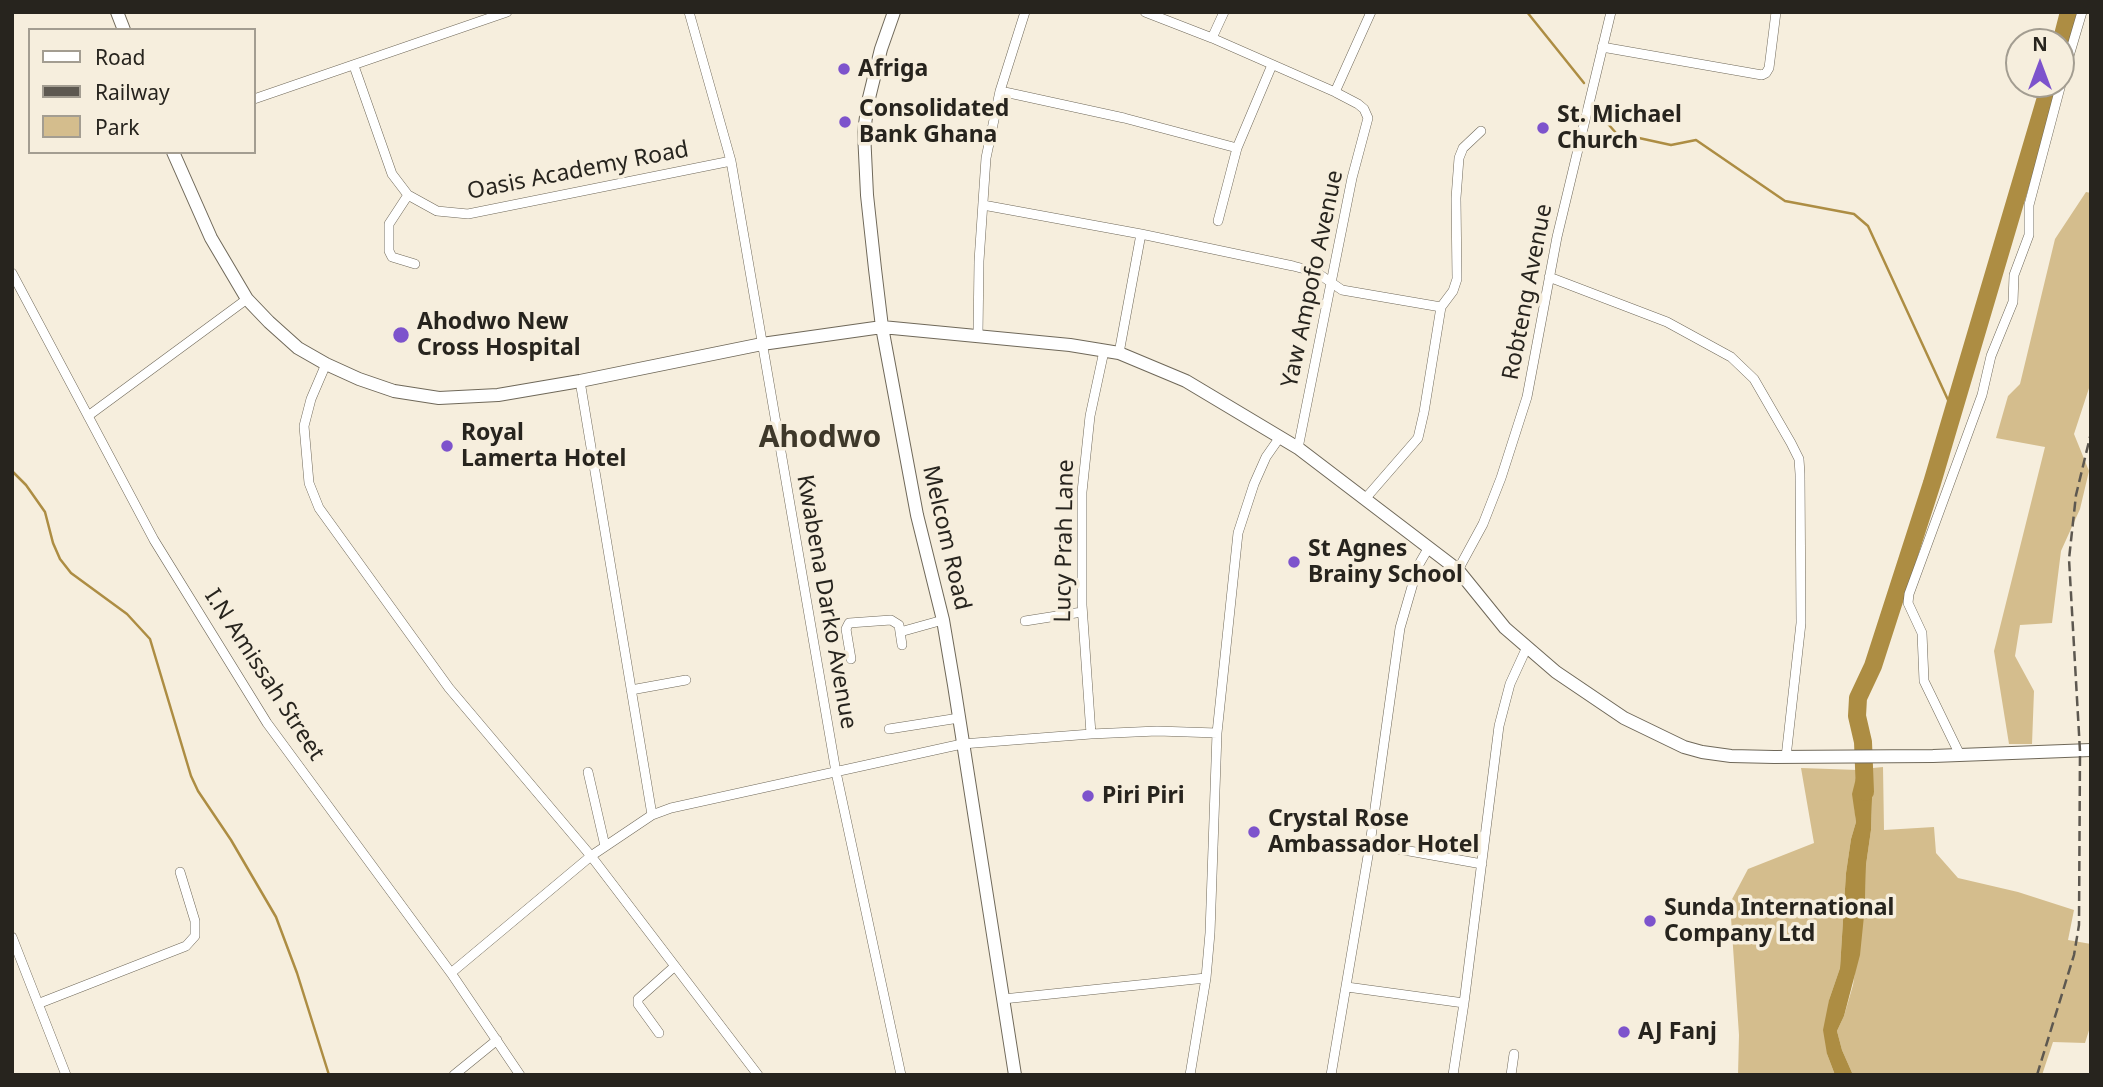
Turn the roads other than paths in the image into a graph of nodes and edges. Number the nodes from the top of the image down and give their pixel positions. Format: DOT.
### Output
graph roads {
  1 [pos="507,12"];
  2 [pos="689,12"];
  3 [pos="894,12"];
  4 [pos="1026,12"];
  5 [pos="1145,12"];
  6 [pos="1224,12"];
  7 [pos="1371,12"];
  8 [pos="1611,12"];
  9 [pos="1776,12"];
  10 [pos="2082,12"];
  11 [pos="2075,36"];
  12 [pos="1212,38"];
  13 [pos="1602,47"];
  14 [pos="1272,65"];
  15 [pos="354,66"];
  16 [pos="1000,91"];
  17 [pos="1335,92"];
  18 [pos="256,98"];
  19 [pos="2057,98"];
  20 [pos="1481,131"];
  21 [pos="1237,148"];
  22 [pos="174,154"];
  23 [pos="731,161"];
  24 [pos="408,195"];
  25 [pos="983,205"];
  26 [pos="1218,221"];
  27 [pos="1141,234"];
  28 [pos="415,264"];
  29 [pos="12,273"];
  30 [pos="1549,277"];
  31 [pos="1331,284"];
  32 [pos="247,299"];
  33 [pos="1441,307"];
  34 [pos="882,327"];
  35 [pos="978,335"];
  36 [pos="762,344"];
  37 [pos="1104,351"];
  38 [pos="1119,354"];
  39 [pos="326,364"];
  40 [pos="580,381"];
  41 [pos="88,416"];
  42 [pos="1280,437"];
  43 [pos="1298,448"];
  44 [pos="1365,499"];
  45 [pos="1429,547"];
  46 [pos="1458,570"];
  47 [pos="1083,612"];
  48 [pos="943,620"];
  49 [pos="1025,621"];
  50 [pos="900,632"];
  51 [pos="902,645"];
  52 [pos="1527,648"];
  53 [pos="851,659"];
  54 [pos="686,680"];
  55 [pos="631,690"];
  56 [pos="959,718"];
  57 [pos="889,729"];
  58 [pos="1217,733"];
  59 [pos="1091,734"];
  60 [pos="962,744"];
  61 [pos="2091,750"];
  62 [pos="1960,755"];
  63 [pos="1786,757"];
  64 [pos="588,772"];
  65 [pos="836,772"];
  66 [pos="652,815"];
  67 [pos="1370,844"];
  68 [pos="605,846"];
  69 [pos="591,856"];
  70 [pos="1482,864"];
  71 [pos="180,872"];
  72 [pos="12,937"];
  73 [pos="675,966"];
  74 [pos="451,974"];
  75 [pos="1206,978"];
  76 [pos="1347,986"];
  77 [pos="1003,999"];
  78 [pos="40,1003"];
  79 [pos="1464,1003"];
  80 [pos="659,1033"];
  81 [pos="497,1040"];
  82 [pos="1514,1054"];
  83 [pos="66,1075"];
  84 [pos="454,1075"];
  85 [pos="520,1075"];
  86 [pos="758,1075"];
  87 [pos="901,1075"];
  88 [pos="1015,1075"];
  89 [pos="1191,1075"];
  90 [pos="1331,1075"];
  91 [pos="1453,1075"];
  92 [pos="1511,1075"];
  1 -- 15 [label="street"];
  2 -- 23 [label="street, Kwabena Darko Avenue"];
  3 -- 34 [label="main road, Melcom Road"];
  4 -- 16 [label="street"];
  5 -- 12 [label="street"];
  6 -- 12 [label="street"];
  7 -- 17 [label="street"];
  8 -- 13 [label="street, Robteng Avenue"];
  9 -- 13 [label="street"];
  10 -- 11 [label="street"];
  12 -- 14 [label="street"];
  13 -- 30 [label="street, Robteng Avenue"];
  14 -- 17 [label="street"];
  14 -- 21 [label="street"];
  15 -- 18 [label="street"];
  15 -- 24 [label="street"];
  16 -- 21 [label="street"];
  16 -- 25 [label="street"];
  17 -- 31 [label="street, Yaw Ampofo Avenue"];
  19 -- 62 [label="street"];
  20 -- 33 [label="street"];
  21 -- 26 [label="street"];
  22 -- 32 [label="main road"];
  23 -- 24 [label="street, Oasis Academy Road"];
  23 -- 36 [label="street, Kwabena Darko Avenue"];
  24 -- 28 [label="street"];
  25 -- 27 [label="street"];
  25 -- 35 [label="street"];
  27 -- 31 [label="street"];
  27 -- 38 [label="street"];
  29 -- 41 [label="street, I.N Amissah Street"];
  30 -- 46 [label="street, Robteng Avenue"];
  30 -- 63 [label="street"];
  31 -- 33 [label="street"];
  31 -- 43 [label="street, Yaw Ampofo Avenue"];
  32 -- 39 [label="main road"];
  32 -- 41 [label="street"];
  33 -- 44 [label="street"];
  34 -- 35 [label="main road"];
  34 -- 36 [label="main road"];
  34 -- 48 [label="main road, Melcom Road"];
  35 -- 37 [label="main road"];
  36 -- 40 [label="main road"];
  36 -- 65 [label="street, Kwabena Darko Avenue"];
  37 -- 38 [label="main road"];
  37 -- 47 [label="street, Lucy Prah Lane"];
  38 -- 42 [label="main road"];
  39 -- 40 [label="main road"];
  39 -- 69 [label="street"];
  40 -- 55 [label="street"];
  41 -- 74 [label="street, I.N Amissah Street"];
  42 -- 43 [label="main road"];
  42 -- 58 [label="street"];
  43 -- 44 [label="main road"];
  44 -- 45 [label="main road"];
  45 -- 46 [label="main road"];
  45 -- 67 [label="street"];
  46 -- 52 [label="main road"];
  47 -- 49 [label="street"];
  47 -- 59 [label="street, Lucy Prah Lane"];
  48 -- 50 [label="street"];
  48 -- 56 [label="main road, Melcom Road"];
  50 -- 51 [label="street"];
  50 -- 53 [label="street"];
  52 -- 63 [label="main road"];
  52 -- 70 [label="street"];
  54 -- 55 [label="street"];
  55 -- 66 [label="street"];
  56 -- 57 [label="street"];
  56 -- 60 [label="main road, Melcom Road"];
  58 -- 59 [label="street"];
  58 -- 75 [label="street"];
  59 -- 60 [label="street"];
  60 -- 65 [label="street"];
  60 -- 77 [label="main road, Melcom Road"];
  61 -- 62 [label="main road"];
  62 -- 63 [label="main road"];
  64 -- 68 [label="street"];
  65 -- 66 [label="street"];
  65 -- 87 [label="street, Kwabena Darko Avenue"];
  66 -- 68 [label="street"];
  67 -- 70 [label="street"];
  67 -- 76 [label="street"];
  68 -- 69 [label="street"];
  69 -- 73 [label="street"];
  69 -- 74 [label="street"];
  70 -- 79 [label="street"];
  71 -- 78 [label="street"];
  72 -- 78 [label="street"];
  73 -- 80 [label="street"];
  73 -- 86 [label="street"];
  74 -- 81 [label="street, I.N Amissah Street"];
  75 -- 77 [label="street"];
  75 -- 89 [label="street"];
  76 -- 79 [label="street"];
  76 -- 90 [label="street"];
  77 -- 88 [label="main road, Melcom Road"];
  78 -- 83 [label="street"];
  79 -- 91 [label="street"];
  81 -- 84 [label="street"];
  81 -- 85 [label="street, I.N Amissah Street"];
  82 -- 92 [label="street"];
}
